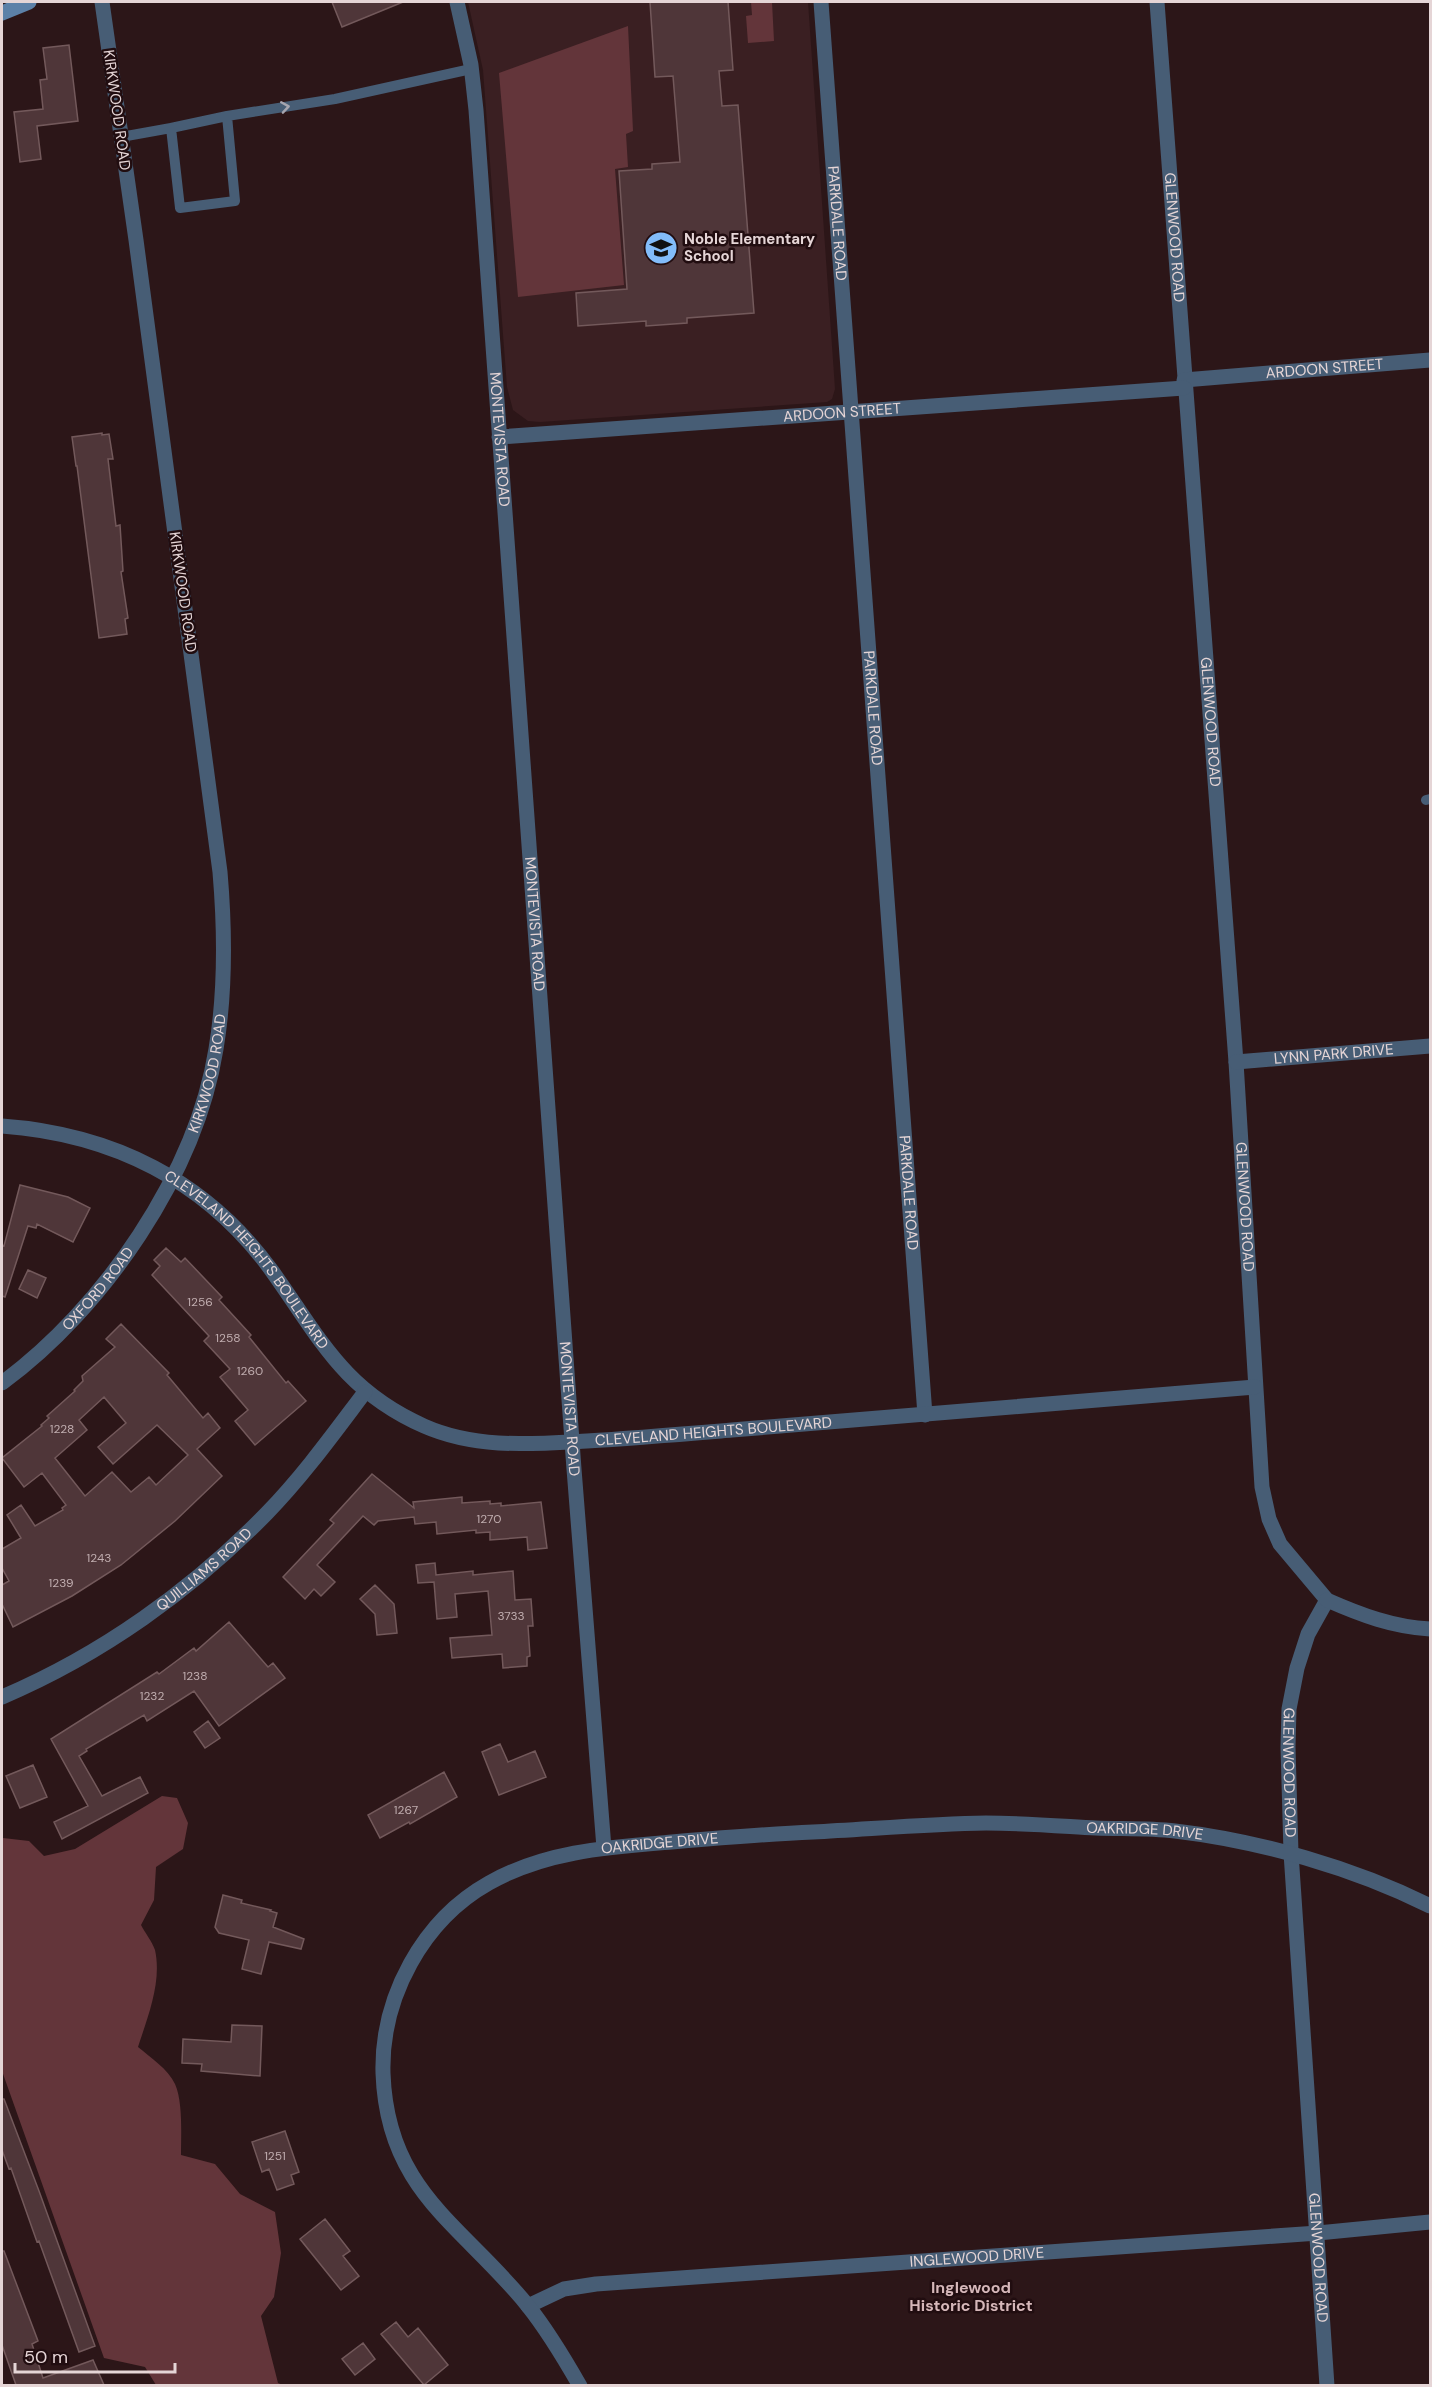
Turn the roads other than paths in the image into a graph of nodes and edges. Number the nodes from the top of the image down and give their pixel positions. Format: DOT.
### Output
graph roads {
  1 [pos="28,2"];
  2 [pos="102,2"];
  3 [pos="456,2"];
  4 [pos="820,2"];
  5 [pos="1157,2"];
  6 [pos="2,13"];
  7 [pos="471,69"];
  8 [pos="227,116"];
  9 [pos="171,128"];
  10 [pos="121,137"];
  11 [pos="1431,360"];
  12 [pos="1184,384"];
  13 [pos="849,412"];
  14 [pos="499,437"];
  15 [pos="1431,1046"];
  16 [pos="1236,1062"];
  17 [pos="2,1126"];
  18 [pos="172,1177"];
  19 [pos="2,1383"];
  20 [pos="1255,1387"];
  21 [pos="365,1392"];
  22 [pos="925,1415"];
  23 [pos="572,1442"];
  24 [pos="1327,1600"];
  25 [pos="1431,1629"];
  26 [pos="2,1697"];
  27 [pos="604,1848"];
  28 [pos="1291,1853"];
  29 [pos="1431,1906"];
  30 [pos="1431,2222"];
  31 [pos="1318,2233"];
  32 [pos="528,2306"];
  33 [pos="579,2385"];
  34 [pos="1328,2385"];
  1 -- 6 [label="main road"];
  2 -- 10 [label="street, KIRKWOOD ROAD"];
  3 -- 7 [label="street, MONTEVISTA ROAD"];
  4 -- 13 [label="street, PARKDALE ROAD"];
  5 -- 12 [label="street, GLENWOOD ROAD"];
  8 -- 7 [label="lane, one-way"];
  7 -- 14 [label="street, MONTEVISTA ROAD"];
  8 -- 9 [label="lane"];
  8 -- 9 [label="lane"];
  9 -- 10 [label="lane"];
  10 -- 18 [label="street, KIRKWOOD ROAD"];
  11 -- 12 [label="street, ARDOON STREET"];
  12 -- 13 [label="street, ARDOON STREET"];
  12 -- 16 [label="street, GLENWOOD ROAD"];
  13 -- 14 [label="street, ARDOON STREET"];
  13 -- 22 [label="street, PARKDALE ROAD"];
  14 -- 23 [label="street, MONTEVISTA ROAD"];
  15 -- 16 [label="street, LYNN PARK DRIVE"];
  16 -- 20 [label="street, GLENWOOD ROAD"];
  17 -- 18 [label="street, CLEVELAND HEIGHTS BOULEVARD"];
  18 -- 19 [label="street, OXFORD ROAD"];
  18 -- 21 [label="street, CLEVELAND HEIGHTS BOULEVARD"];
  20 -- 22 [label="street, CLEVELAND HEIGHTS BOULEVARD"];
  20 -- 24 [label="street, GLENWOOD ROAD"];
  21 -- 23 [label="street, CLEVELAND HEIGHTS BOULEVARD"];
  21 -- 26 [label="street, QUILLIAMS ROAD"];
  22 -- 23 [label="street, CLEVELAND HEIGHTS BOULEVARD"];
  23 -- 27 [label="street, MONTEVISTA ROAD"];
  24 -- 25 [label="street"];
  24 -- 28 [label="street, GLENWOOD ROAD"];
  27 -- 28 [label="street, OAKRIDGE DRIVE"];
  27 -- 32 [label="street, OAKRIDGE DRIVE"];
  28 -- 29 [label="street, OAKRIDGE DRIVE"];
  28 -- 31 [label="street, GLENWOOD ROAD"];
  30 -- 31 [label="street, INGLEWOOD DRIVE"];
  31 -- 32 [label="street, INGLEWOOD DRIVE"];
  31 -- 34 [label="street, GLENWOOD ROAD"];
  32 -- 33 [label="street, OAKRIDGE DRIVE"];
}
